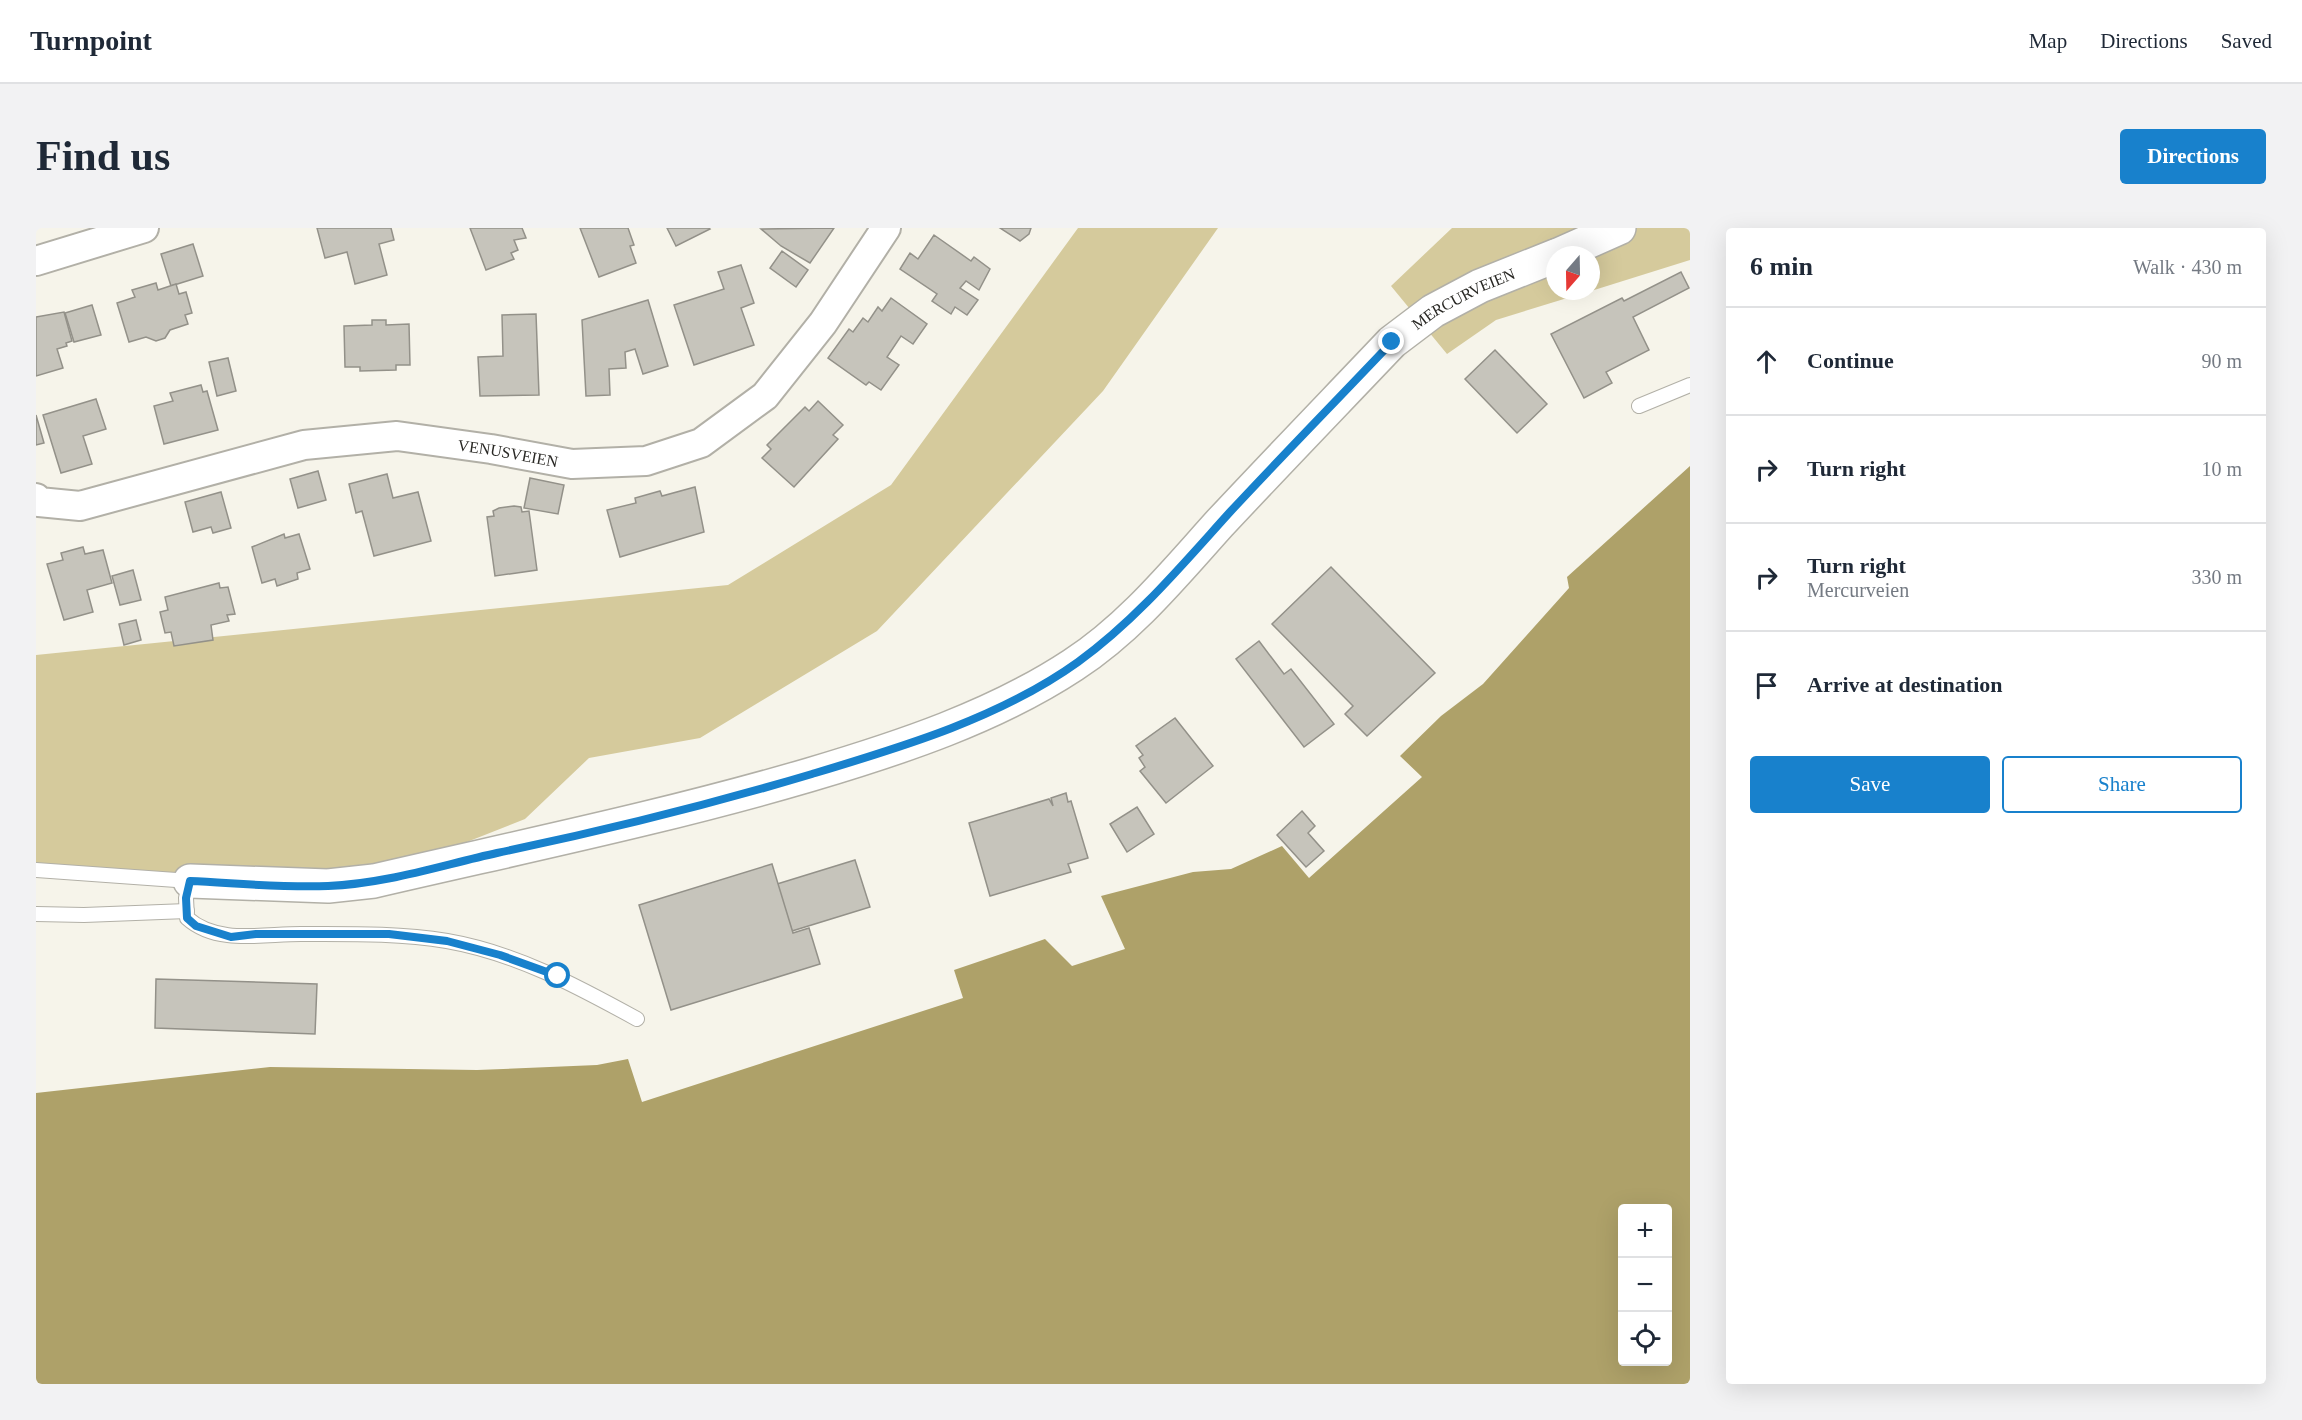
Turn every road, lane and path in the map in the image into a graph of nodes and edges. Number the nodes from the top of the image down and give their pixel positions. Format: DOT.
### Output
graph roads {
  1 [pos="144,228"];
  2 [pos="886,228"];
  3 [pos="1619,228"];
  4 [pos="1579,246"];
  5 [pos="1546,260"];
  6 [pos="36,261"];
  7 [pos="1690,384"];
  8 [pos="1639,406"];
  9 [pos="36,498"];
  10 [pos="36,870"];
  11 [pos="188,896"];
  12 [pos="36,914"];
  13 [pos="637,1019"];
  1 -- 6 [label="street"];
  2 -- 9 [label="street, VENUSVEIEN"];
  3 -- 4 [label="main road, MERCURVEIEN"];
  5 -- 11 [label="main road, MERCURVEIEN"];
  7 -- 8 [label="lane"];
  10 -- 11 [label="lane, MERCURVEIEN"];
  11 -- 12 [label="lane"];
  11 -- 13 [label="lane"];
}
